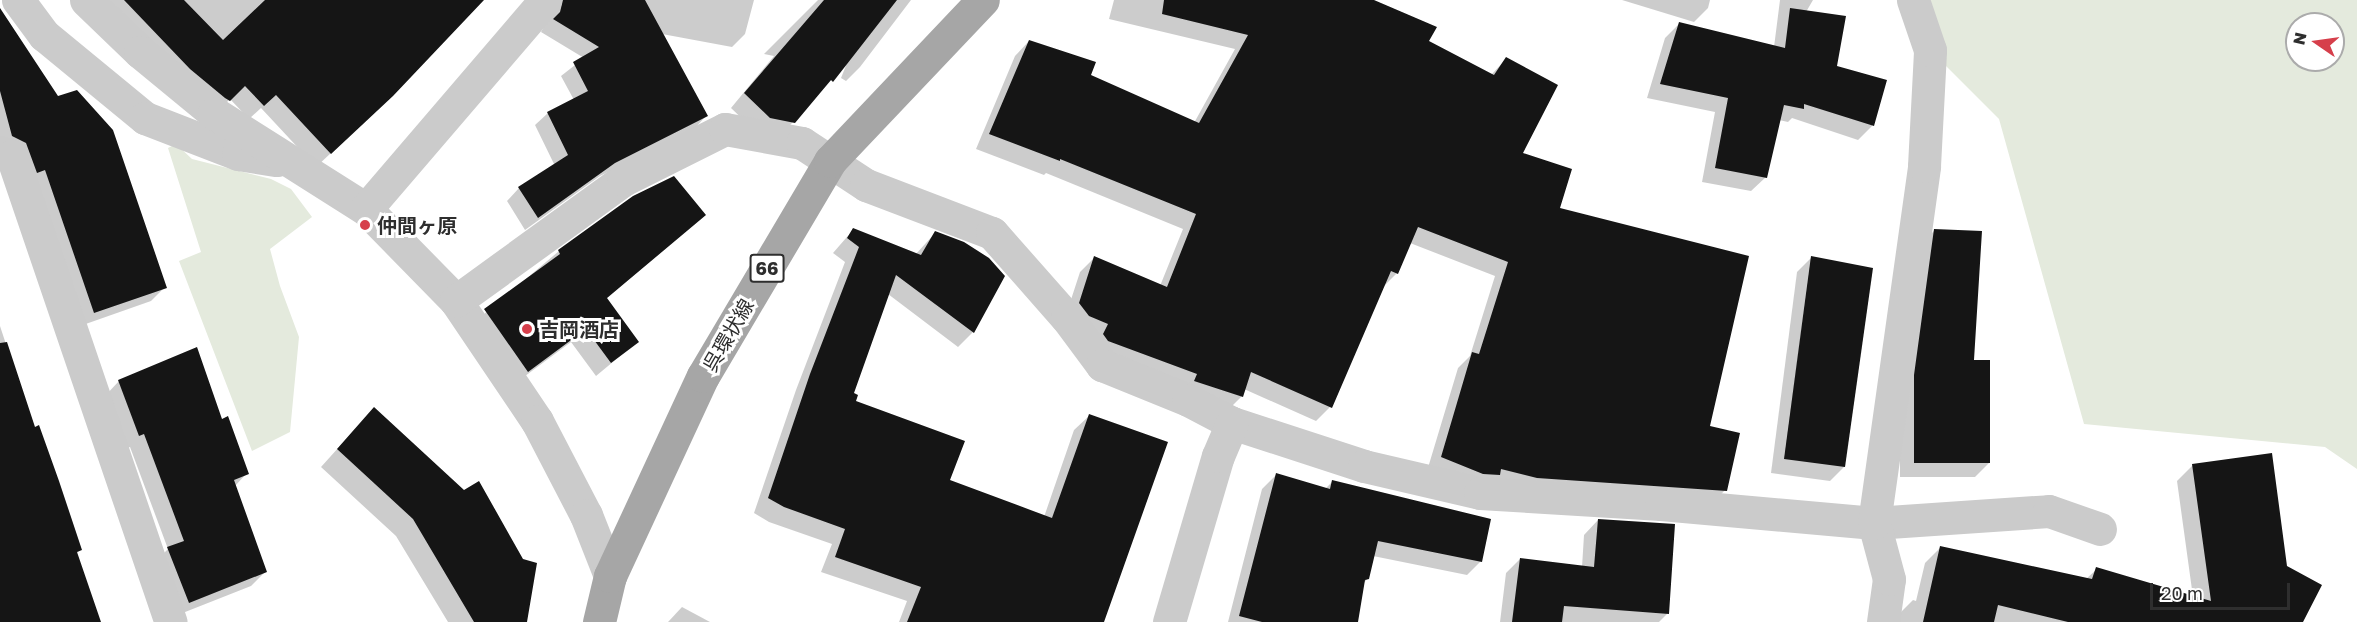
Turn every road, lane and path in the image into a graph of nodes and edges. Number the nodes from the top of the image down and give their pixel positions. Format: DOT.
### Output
graph roads {
  1 [pos="18,0"];
  2 [pos="86,0"];
  3 [pos="545,0"];
  4 [pos="983,0"];
  5 [pos="1913,0"];
  6 [pos="0,152"];
  7 [pos="291,161"];
  8 [pos="830,161"];
  9 [pos="366,209"];
  10 [pos="456,301"];
  11 [pos="1232,423"];
  12 [pos="1874,523"];
  13 [pos="2100,529"];
  14 [pos="606,606"];
  15 [pos="171,622"];
  16 [pos="1169,622"];
  17 [pos="1883,622"];
  1 -- 7 [label="street"];
  2 -- 7 [label="street"];
  3 -- 9 [label="street"];
  4 -- 8 [label="main road, 呉環状線 / 66"];
  5 -- 12 [label="street"];
  6 -- 15 [label="street"];
  7 -- 9 [label="street"];
  8 -- 10 [label="street"];
  8 -- 11 [label="street"];
  8 -- 14 [label="main road, 呉環状線 / 66"];
  9 -- 10 [label="street"];
  10 -- 14 [label="street"];
  11 -- 12 [label="street"];
  11 -- 16 [label="street"];
  12 -- 13 [label="street"];
  12 -- 17 [label="street"];
}
